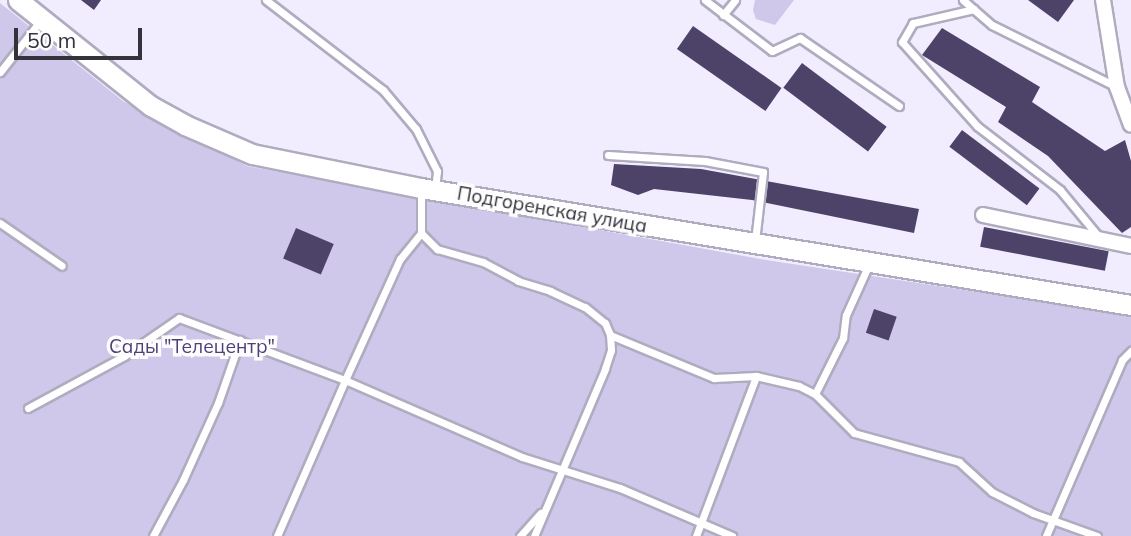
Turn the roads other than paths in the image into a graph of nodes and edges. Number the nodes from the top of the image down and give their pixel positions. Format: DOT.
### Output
graph roads {
  1 [pos="18,0"];
  2 [pos="266,0"];
  3 [pos="705,0"];
  4 [pos="734,0"];
  5 [pos="963,0"];
  6 [pos="1103,0"];
  7 [pos="974,9"];
  8 [pos="723,15"];
  9 [pos="42,19"];
  10 [pos="0,72"];
  11 [pos="1117,87"];
  12 [pos="899,106"];
  13 [pos="1131,125"];
  14 [pos="608,155"];
  15 [pos="428,189"];
  16 [pos="983,215"];
  17 [pos="0,223"];
  18 [pos="421,233"];
  19 [pos="1101,240"];
  20 [pos="755,244"];
  21 [pos="1131,246"];
  22 [pos="870,264"];
  23 [pos="62,266"];
  24 [pos="1131,305"];
  25 [pos="610,335"];
  26 [pos="240,340"];
  27 [pos="1131,351"];
  28 [pos="756,376"];
  29 [pos="345,380"];
  30 [pos="815,394"];
  31 [pos="28,408"];
  32 [pos="561,471"];
  33 [pos="544,509"];
  34 [pos="1053,520"];
  35 [pos="702,521"];
  36 [pos="153,536"];
  37 [pos="277,536"];
  38 [pos="520,536"];
  39 [pos="534,536"];
  40 [pos="696,536"];
  41 [pos="732,536"];
  42 [pos="1046,536"];
  43 [pos="1097,536"];
  1 -- 9 [label="street, Подгоренская улица"];
  2 -- 15 [label="lane"];
  3 -- 8 [label="lane"];
  4 -- 8 [label="lane"];
  5 -- 7 [label="lane"];
  6 -- 11 [label="street"];
  7 -- 11 [label="lane"];
  7 -- 19 [label="lane"];
  8 -- 12 [label="lane"];
  9 -- 10 [label="lane"];
  9 -- 15 [label="street, Подгоренская улица"];
  11 -- 13 [label="street"];
  14 -- 20 [label="lane"];
  15 -- 18 [label="lane"];
  15 -- 20 [label="street, Подгоренская улица"];
  16 -- 19 [label="street"];
  17 -- 23 [label="lane"];
  18 -- 25 [label="lane"];
  18 -- 29 [label="lane"];
  19 -- 21 [label="street"];
  20 -- 22 [label="street, Подгоренская улица"];
  22 -- 24 [label="street, Подгоренская улица"];
  22 -- 30 [label="lane"];
  25 -- 28 [label="lane"];
  25 -- 32 [label="lane"];
  26 -- 29 [label="lane"];
  26 -- 31 [label="lane"];
  26 -- 36 [label="lane"];
  27 -- 34 [label="lane"];
  28 -- 30 [label="lane"];
  28 -- 35 [label="lane"];
  29 -- 32 [label="lane"];
  29 -- 37 [label="lane"];
  30 -- 34 [label="lane"];
  32 -- 33 [label="lane"];
  32 -- 35 [label="lane"];
  33 -- 38 [label="lane"];
  33 -- 39 [label="lane"];
  34 -- 42 [label="lane"];
  34 -- 43 [label="lane"];
  35 -- 40 [label="lane"];
  35 -- 41 [label="lane"];
}
